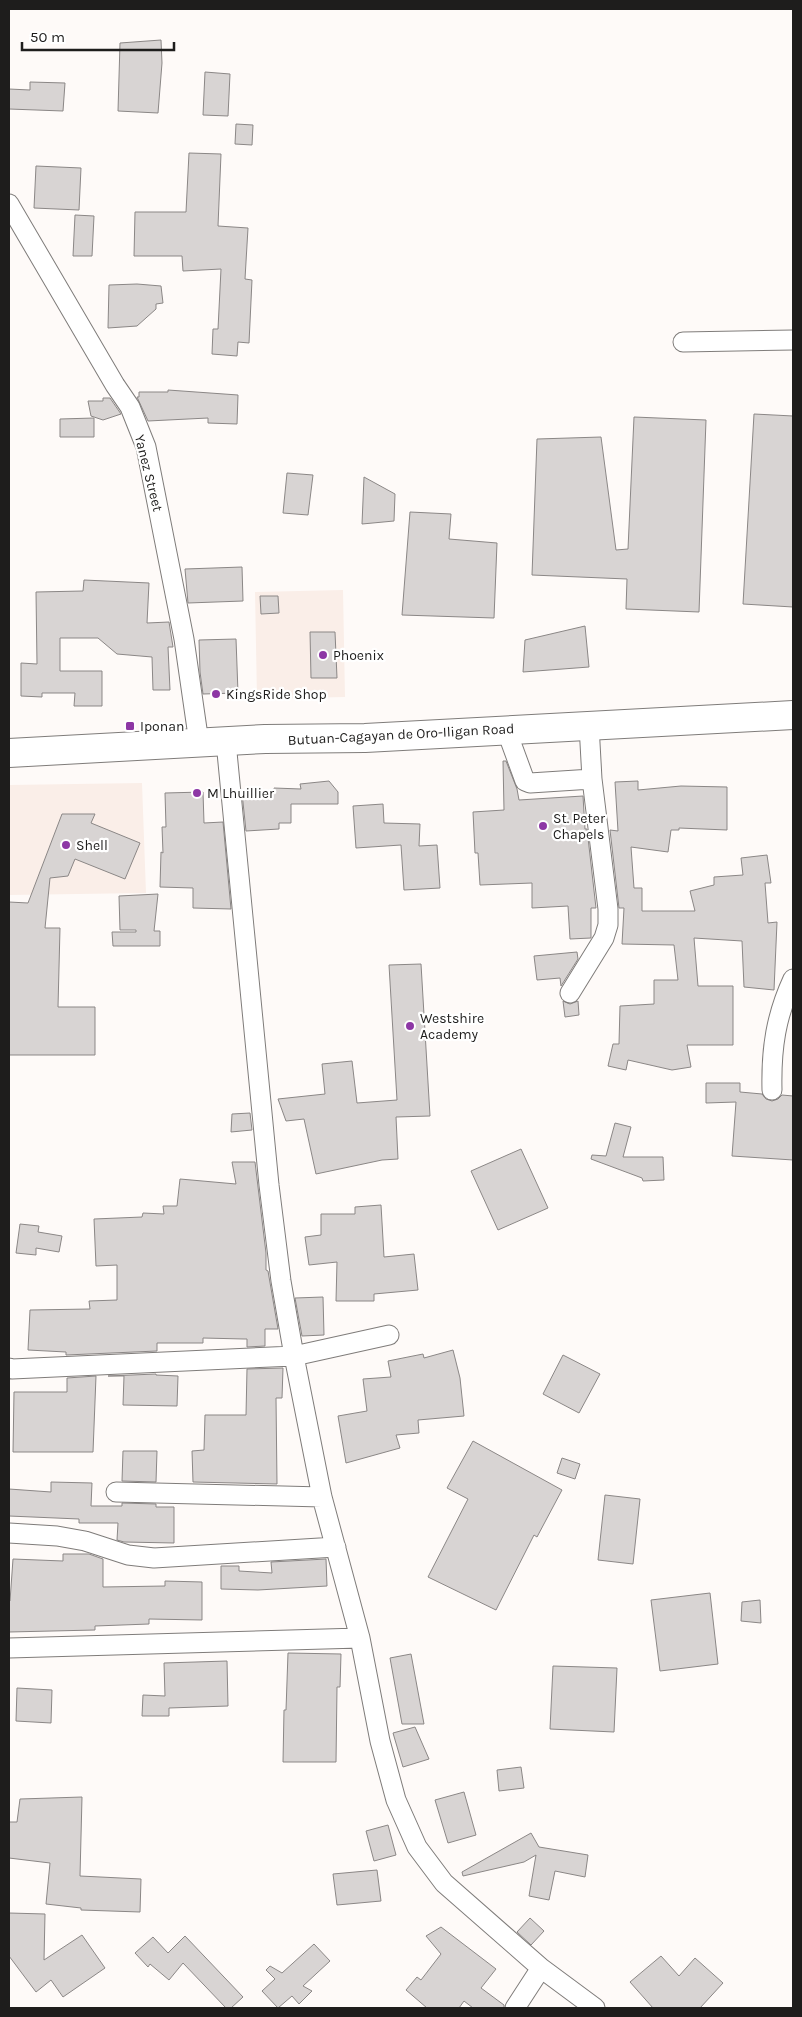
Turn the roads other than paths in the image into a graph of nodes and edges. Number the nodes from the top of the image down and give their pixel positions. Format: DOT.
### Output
graph roads {
  1 [pos="9,204"];
  2 [pos="793,340"];
  3 [pos="683,342"];
  4 [pos="793,715"];
  5 [pos="589,725"];
  6 [pos="506,729"];
  7 [pos="226,742"];
  8 [pos="199,744"];
  9 [pos="9,754"];
  10 [pos="592,778"];
  11 [pos="793,979"];
  12 [pos="570,993"];
  13 [pos="772,1090"];
  14 [pos="389,1335"];
  15 [pos="294,1356"];
  16 [pos="9,1368"];
  17 [pos="116,1492"];
  18 [pos="322,1496"];
  19 [pos="9,1533"];
  20 [pos="336,1547"];
  21 [pos="360,1638"];
  22 [pos="9,1648"];
  23 [pos="541,1968"];
  24 [pos="515,2008"];
  25 [pos="595,2008"];
  1 -- 8 [label="street, Yanez Street"];
  2 -- 3 [label="street"];
  4 -- 5 [label="highway, Butuan-Cagayan de Oro-Iligan Road"];
  5 -- 6 [label="highway, Butuan-Cagayan de Oro-Iligan Road"];
  5 -- 10 [label="street"];
  6 -- 7 [label="highway, Butuan-Cagayan de Oro-Iligan Road"];
  6 -- 10 [label="street"];
  7 -- 8 [label="highway, Butuan-Cagayan de Oro-Iligan Road"];
  7 -- 15 [label="street"];
  8 -- 9 [label="highway, Butuan-Cagayan de Oro-Iligan Road"];
  10 -- 12 [label="street"];
  11 -- 13 [label="street"];
  14 -- 15 [label="street"];
  15 -- 16 [label="street"];
  15 -- 18 [label="street"];
  17 -- 18 [label="street"];
  18 -- 20 [label="street"];
  19 -- 20 [label="street"];
  20 -- 21 [label="street"];
  21 -- 22 [label="street"];
  21 -- 23 [label="street"];
  23 -- 24 [label="street"];
  23 -- 25 [label="street"];
}
